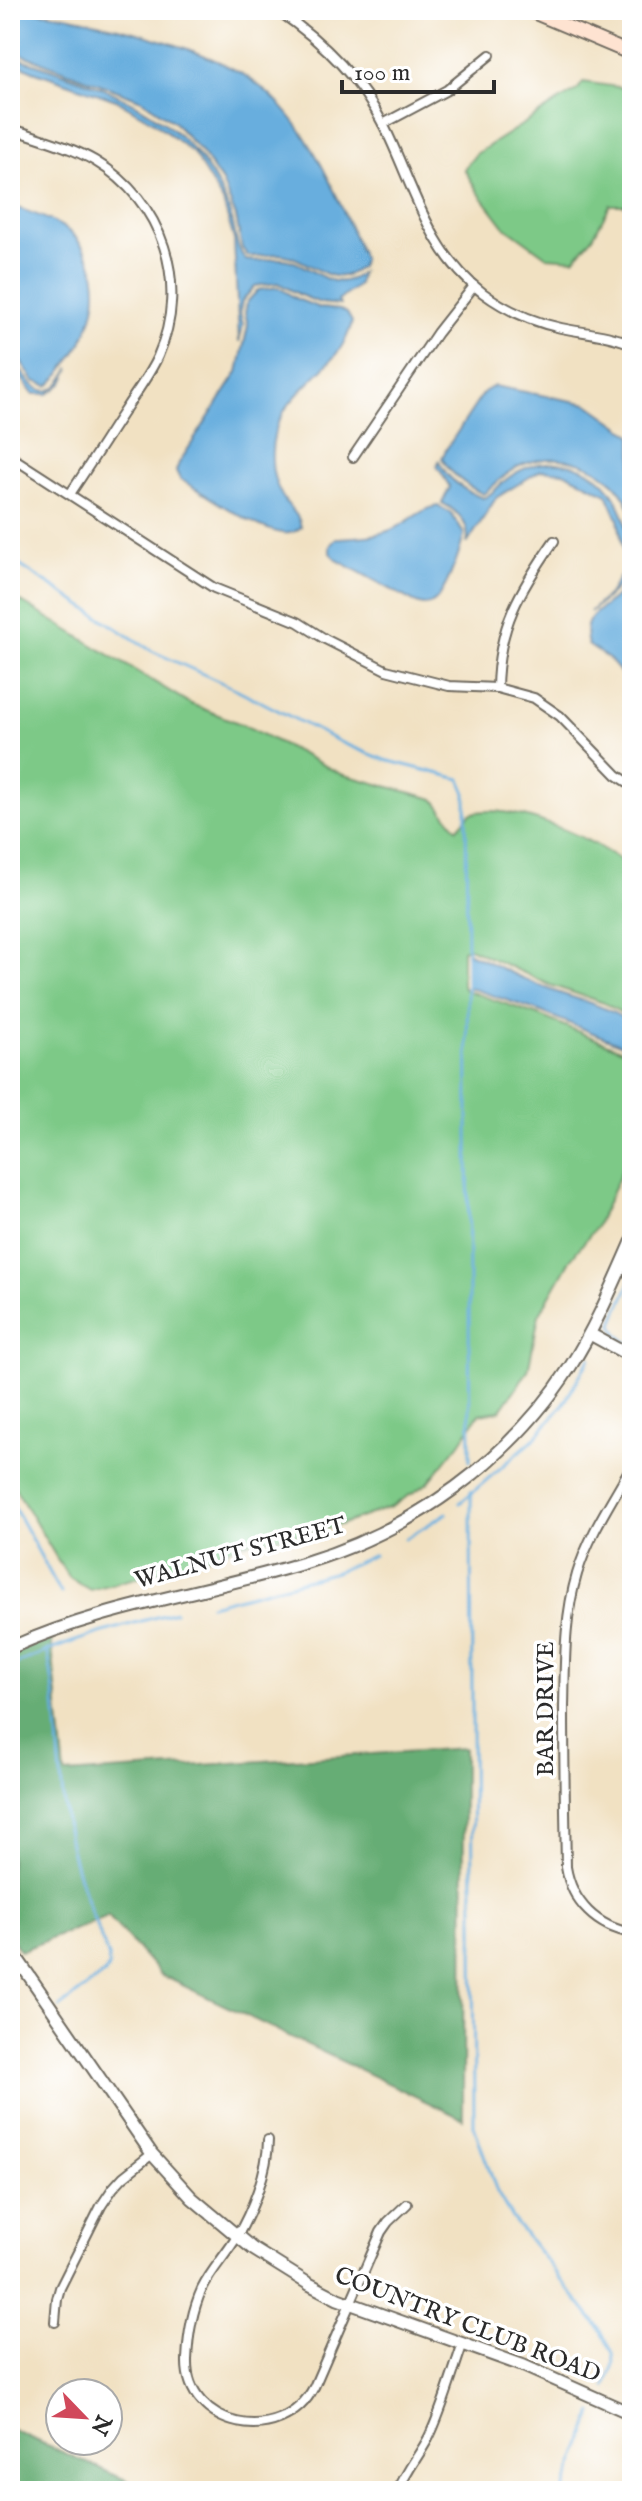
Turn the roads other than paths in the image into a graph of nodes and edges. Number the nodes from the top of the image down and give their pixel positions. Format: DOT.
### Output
graph roads {
  1 [pos="277,10"];
  2 [pos="528,10"];
  3 [pos="632,54"];
  4 [pos="490,55"];
  5 [pos="383,124"];
  6 [pos="10,128"];
  7 [pos="474,286"];
  8 [pos="632,343"];
  9 [pos="10,456"];
  10 [pos="353,457"];
  11 [pos="70,494"];
  12 [pos="554,541"];
  13 [pos="497,688"];
  14 [pos="632,785"];
  15 [pos="632,1242"];
  16 [pos="590,1334"];
  17 [pos="632,1357"];
  18 [pos="632,1465"];
  19 [pos="10,1648"];
  20 [pos="632,1933"];
  21 [pos="10,1948"];
  22 [pos="268,2140"];
  23 [pos="152,2154"];
  24 [pos="407,2204"];
  25 [pos="237,2237"];
  26 [pos="349,2303"];
  27 [pos="55,2322"];
  28 [pos="463,2343"];
  29 [pos="632,2414"];
  30 [pos="398,2491"];
  1 -- 5 [label="street"];
  2 -- 3 [label="main road"];
  4 -- 5 [label="street"];
  5 -- 7 [label="street"];
  6 -- 11 [label="street"];
  7 -- 8 [label="street"];
  7 -- 10 [label="street"];
  9 -- 11 [label="street"];
  11 -- 13 [label="street"];
  12 -- 13 [label="street"];
  13 -- 14 [label="street"];
  15 -- 16 [label="street, WALNUT STREET"];
  16 -- 17 [label="street"];
  16 -- 19 [label="street, WALNUT STREET"];
  18 -- 20 [label="street, BAR DRIVE"];
  21 -- 23 [label="street, COUNTRY CLUB ROAD"];
  22 -- 25 [label="street"];
  23 -- 25 [label="street, COUNTRY CLUB ROAD"];
  23 -- 27 [label="street"];
  24 -- 26 [label="street"];
  25 -- 26 [label="street, COUNTRY CLUB ROAD"];
  25 -- 26 [label="street"];
  26 -- 28 [label="street, COUNTRY CLUB ROAD"];
  28 -- 29 [label="street, COUNTRY CLUB ROAD"];
  28 -- 30 [label="street"];
}
